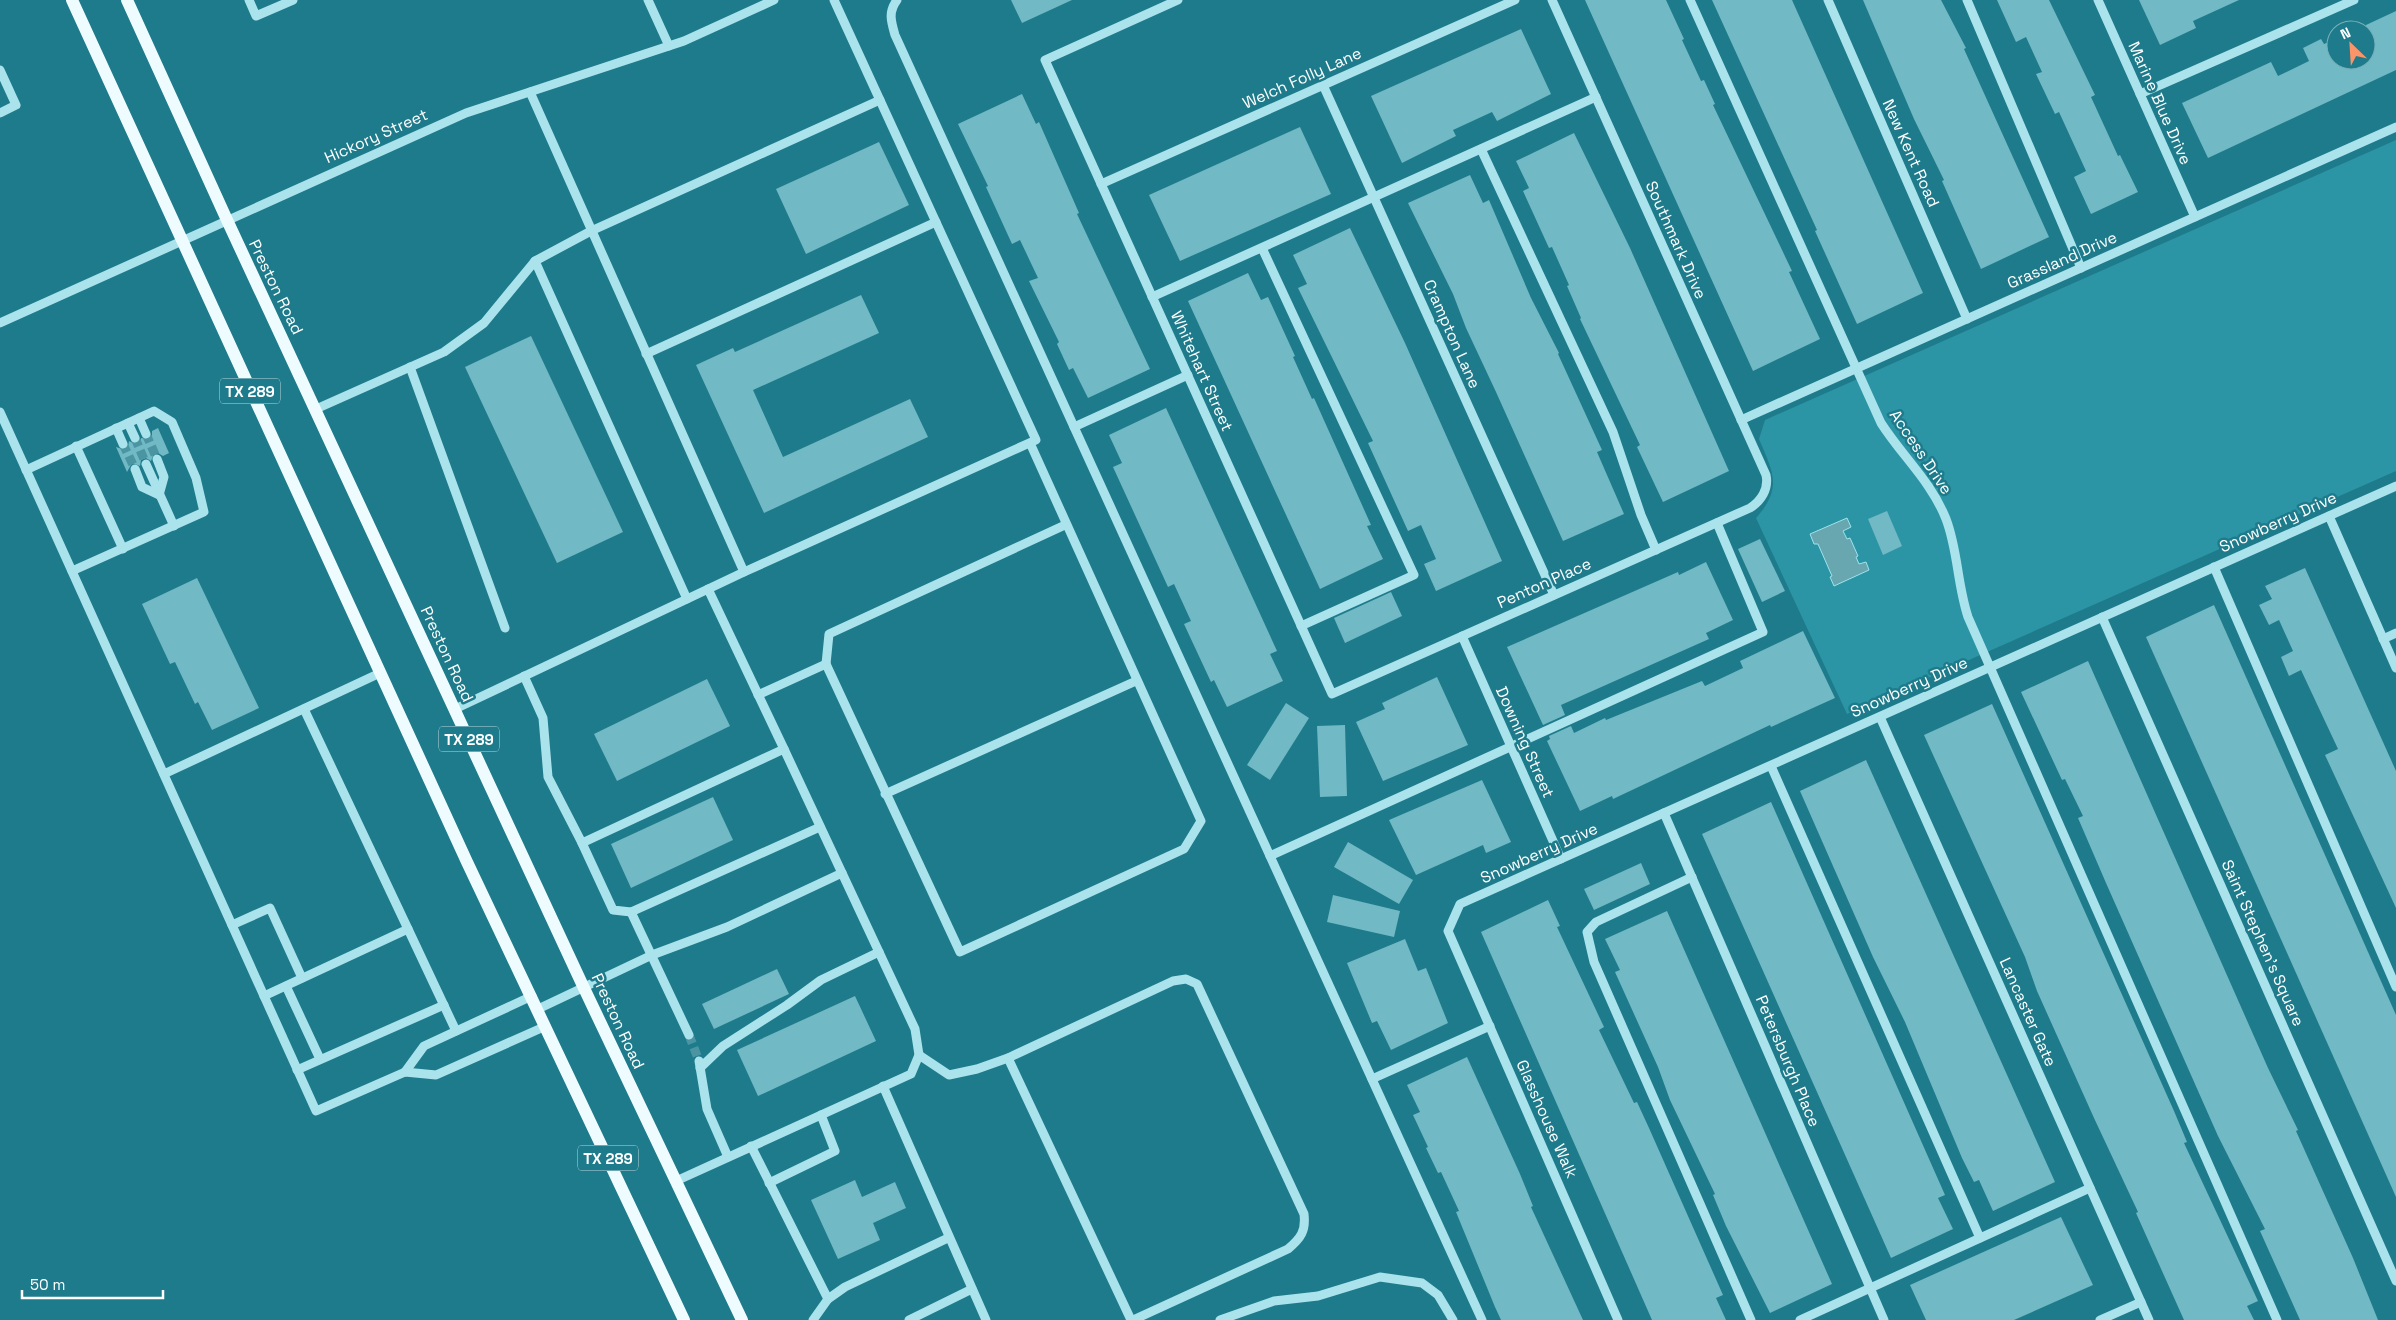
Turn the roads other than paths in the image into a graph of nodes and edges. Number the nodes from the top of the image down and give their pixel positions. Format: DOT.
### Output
graph roads {
  1 [pos="72,0"];
  2 [pos="128,0"];
  3 [pos="249,0"];
  4 [pos="293,0"];
  5 [pos="648,0"];
  6 [pos="774,0"];
  7 [pos="834,0"];
  8 [pos="897,0"];
  9 [pos="1178,0"];
  10 [pos="1515,0"];
  11 [pos="1552,0"];
  12 [pos="1690,0"];
  13 [pos="1828,0"];
  14 [pos="1968,0"];
  15 [pos="2098,0"];
  16 [pos="2354,0"];
  17 [pos="669,46"];
  18 [pos="0,70"];
  19 [pos="1323,85"];
  20 [pos="530,92"];
  21 [pos="2140,94"];
  22 [pos="1596,97"];
  23 [pos="880,100"];
  24 [pos="0,113"];
  25 [pos="2396,127"];
  26 [pos="1481,149"];
  27 [pos="1101,184"];
  28 [pos="1374,198"];
  29 [pos="2195,217"];
  30 [pos="226,220"];
  31 [pos="936,222"];
  32 [pos="591,230"];
  33 [pos="182,240"];
  34 [pos="1262,248"];
  35 [pos="535,261"];
  36 [pos="2081,268"];
  37 [pos="1152,297"];
  38 [pos="1967,319"];
  39 [pos="0,323"];
  40 [pos="646,354"];
  41 [pos="410,368"];
  42 [pos="1855,369"];
  43 [pos="1188,375"];
  44 [pos="316,409"];
  45 [pos="0,412"];
  46 [pos="139,418"];
  47 [pos="1741,420"];
  48 [pos="128,423"];
  49 [pos="1074,427"];
  50 [pos="116,428"];
  51 [pos="146,434"];
  52 [pos="135,438"];
  53 [pos="1030,443"];
  54 [pos="123,444"];
  55 [pos="76,446"];
  56 [pos="157,459"];
  57 [pos="146,464"];
  58 [pos="135,469"];
  59 [pos="26,470"];
  60 [pos="2396,486"];
  61 [pos="1764,493"];
  62 [pos="159,495"];
  63 [pos="2328,516"];
  64 [pos="1716,523"];
  65 [pos="1065,525"];
  66 [pos="174,526"];
  67 [pos="123,549"];
  68 [pos="1656,550"];
  69 [pos="2214,567"];
  70 [pos="72,571"];
  71 [pos="744,572"];
  72 [pos="708,589"];
  73 [pos="1554,595"];
  74 [pos="687,599"];
  75 [pos="2102,617"];
  76 [pos="1301,626"];
  77 [pos="505,628"];
  78 [pos="2396,633"];
  79 [pos="1462,636"];
  80 [pos="2383,639"];
  81 [pos="826,664"];
  82 [pos="1991,667"];
  83 [pos="2396,668"];
  84 [pos="380,673"];
  85 [pos="524,676"];
  86 [pos="1136,681"];
  87 [pos="1332,694"];
  88 [pos="758,695"];
  89 [pos="304,709"];
  90 [pos="455,709"];
  91 [pos="1880,717"];
  92 [pos="1511,746"];
  93 [pos="784,749"];
  94 [pos="1771,766"];
  95 [pos="164,774"];
  96 [pos="885,794"];
  97 [pos="1664,813"];
  98 [pos="820,827"];
  99 [pos="582,843"];
  100 [pos="1270,856"];
  101 [pos="1561,859"];
  102 [pos="842,873"];
  103 [pos="1692,877"];
  104 [pos="631,912"];
  105 [pos="232,925"];
  106 [pos="408,929"];
  107 [pos="1448,931"];
  108 [pos="879,952"];
  109 [pos="652,955"];
  110 [pos="302,978"];
  111 [pos="286,986"];
  112 [pos="583,986"];
  113 [pos="2396,987"];
  114 [pos="264,996"];
  115 [pos="532,996"];
  116 [pos="444,1005"];
  117 [pos="538,1009"];
  118 [pos="546,1026"];
  119 [pos="1490,1026"];
  120 [pos="456,1031"];
  121 [pos="689,1035"];
  122 [pos="919,1055"];
  123 [pos="1008,1058"];
  124 [pos="320,1059"];
  125 [pos="297,1070"];
  126 [pos="405,1072"];
  127 [pos="1372,1079"];
  128 [pos="884,1086"];
  129 [pos="821,1115"];
  130 [pos="751,1146"];
  131 [pos="728,1157"];
  132 [pos="676,1181"];
  133 [pos="769,1183"];
  134 [pos="2090,1188"];
  135 [pos="948,1238"];
  136 [pos="1980,1238"];
  137 [pos="2396,1281"];
  138 [pos="1870,1288"];
  139 [pos="972,1289"];
  140 [pos="828,1299"];
  141 [pos="2141,1302"];
  142 [pos="684,1320"];
  143 [pos="742,1320"];
  144 [pos="813,1320"];
  145 [pos="909,1320"];
  146 [pos="986,1320"];
  147 [pos="1132,1320"];
  148 [pos="1220,1320"];
  149 [pos="1453,1320"];
  150 [pos="1482,1320"];
  151 [pos="1618,1320"];
  152 [pos="1751,1320"];
  153 [pos="1800,1320"];
  154 [pos="1884,1320"];
  155 [pos="2100,1320"];
  156 [pos="2149,1320"];
  157 [pos="2277,1320"];
  1 -- 33 [label="main road, TX 289"];
  2 -- 30 [label="main road, Preston Road / TX 289"];
  3 -- 4 [label="street"];
  5 -- 17 [label="street"];
  6 -- 17 [label="street, Hickory Street"];
  7 -- 23 [label="street"];
  8 -- 49 [label="street"];
  9 -- 27 [label="street, Whitehart Street"];
  10 -- 19 [label="street, Welch Folly Lane"];
  11 -- 22 [label="street, Southmark Drive"];
  12 -- 42 [label="street, Access Drive"];
  13 -- 38 [label="street, New Kent Road"];
  14 -- 36 [label="street"];
  15 -- 21 [label="street, Marine Blue Drive"];
  16 -- 21 [label="street"];
  17 -- 20 [label="street, Hickory Street"];
  18 -- 24 [label="street"];
  19 -- 27 [label="street, Welch Folly Lane"];
  19 -- 28 [label="street, Crampton Lane"];
  20 -- 30 [label="street, Hickory Street"];
  20 -- 32 [label="street"];
  21 -- 29 [label="street, Marine Blue Drive"];
  22 -- 26 [label="street"];
  22 -- 47 [label="street, Southmark Drive"];
  23 -- 31 [label="street"];
  23 -- 32 [label="street"];
  25 -- 29 [label="street, Grassland Drive"];
  26 -- 28 [label="street"];
  26 -- 68 [label="street"];
  27 -- 37 [label="street, Whitehart Street"];
  28 -- 34 [label="street"];
  28 -- 73 [label="street, Crampton Lane"];
  29 -- 36 [label="street, Grassland Drive"];
  30 -- 33 [label="street, Hickory Street"];
  30 -- 44 [label="main road, Preston Road / TX 289"];
  31 -- 40 [label="street"];
  31 -- 53 [label="street"];
  32 -- 35 [label="street"];
  32 -- 40 [label="street"];
  33 -- 39 [label="street, Hickory Street"];
  33 -- 84 [label="main road, TX 289"];
  34 -- 37 [label="street"];
  34 -- 76 [label="street"];
  35 -- 41 [label="street"];
  35 -- 74 [label="street"];
  36 -- 38 [label="street, Grassland Drive"];
  37 -- 43 [label="street, Whitehart Street"];
  38 -- 42 [label="street, Grassland Drive"];
  40 -- 71 [label="street"];
  41 -- 44 [label="street"];
  41 -- 77 [label="street"];
  42 -- 47 [label="street, Grassland Drive"];
  42 -- 82 [label="street, Access Drive"];
  43 -- 49 [label="street"];
  43 -- 76 [label="street, Whitehart Street"];
  44 -- 90 [label="main road, Preston Road / TX 289"];
  45 -- 59 [label="street"];
  46 -- 48 [label="street"];
  46 -- 51 [label="street"];
  46 -- 66 [label="street"];
  47 -- 61 [label="street, Southmark Drive"];
  48 -- 50 [label="street"];
  48 -- 52 [label="street"];
  49 -- 100 [label="street"];
  50 -- 54 [label="street"];
  50 -- 55 [label="street"];
  53 -- 65 [label="street"];
  53 -- 71 [label="street"];
  55 -- 59 [label="street"];
  55 -- 67 [label="street"];
  56 -- 62 [label="street"];
  57 -- 62 [label="street"];
  58 -- 62 [label="street"];
  59 -- 70 [label="street"];
  60 -- 63 [label="street, Snowberry Drive"];
  61 -- 64 [label="street, Penton Place"];
  62 -- 66 [label="street"];
  63 -- 69 [label="street, Snowberry Drive"];
  63 -- 80 [label="street"];
  64 -- 68 [label="street, Penton Place"];
  64 -- 92 [label="street"];
  65 -- 81 [label="street"];
  65 -- 86 [label="street"];
  66 -- 67 [label="street"];
  67 -- 70 [label="street"];
  68 -- 73 [label="street, Penton Place"];
  69 -- 75 [label="street, Snowberry Drive"];
  69 -- 113 [label="street"];
  70 -- 95 [label="street"];
  71 -- 72 [label="street"];
  72 -- 74 [label="street"];
  72 -- 88 [label="street"];
  73 -- 79 [label="street, Penton Place"];
  74 -- 85 [label="street"];
  75 -- 82 [label="street, Snowberry Drive"];
  75 -- 137 [label="street, Saint Stephen's Square"];
  76 -- 87 [label="street, Whitehart Street"];
  78 -- 80 [label="street"];
  79 -- 87 [label="street, Penton Place"];
  79 -- 92 [label="street, Downing Street"];
  80 -- 83 [label="street"];
  81 -- 88 [label="street"];
  81 -- 96 [label="street"];
  82 -- 91 [label="street, Snowberry Drive"];
  82 -- 157 [label="street, Access Drive"];
  84 -- 89 [label="street"];
  84 -- 115 [label="main road, TX 289"];
  85 -- 90 [label="street"];
  85 -- 99 [label="street"];
  86 -- 96 [label="street"];
  86 -- 96 [label="street"];
  88 -- 93 [label="street"];
  89 -- 95 [label="street"];
  89 -- 106 [label="street"];
  90 -- 112 [label="main road, Preston Road / TX 289"];
  91 -- 94 [label="street, Snowberry Drive"];
  91 -- 134 [label="street, Lancaster Gate"];
  92 -- 100 [label="street"];
  92 -- 101 [label="street, Downing Street"];
  93 -- 98 [label="street"];
  93 -- 99 [label="street"];
  94 -- 97 [label="street, Snowberry Drive"];
  94 -- 136 [label="street"];
  95 -- 105 [label="street"];
  97 -- 101 [label="street, Snowberry Drive"];
  97 -- 103 [label="street, Petersburgh Place"];
  98 -- 102 [label="street"];
  98 -- 104 [label="street"];
  99 -- 104 [label="street"];
  100 -- 127 [label="street"];
  101 -- 107 [label="street, Snowberry Drive"];
  102 -- 108 [label="street"];
  102 -- 109 [label="street"];
  103 -- 138 [label="street, Petersburgh Place"];
  103 -- 152 [label="street"];
  104 -- 109 [label="street"];
  105 -- 110 [label="street"];
  105 -- 114 [label="street"];
  106 -- 110 [label="street"];
  106 -- 116 [label="street"];
  107 -- 119 [label="street, Glasshouse Walk"];
  108 -- 122 [label="street"];
  108 -- 131 [label="street"];
  109 -- 112 [label="street"];
  109 -- 121 [label="street"];
  110 -- 111 [label="street"];
  111 -- 114 [label="street"];
  111 -- 124 [label="street"];
  112 -- 117 [label="street"];
  112 -- 132 [label="main road, Preston Road / TX 289"];
  114 -- 125 [label="street"];
  115 -- 117 [label="main road, TX 289"];
  115 -- 120 [label="street"];
  116 -- 120 [label="street"];
  116 -- 124 [label="street"];
  117 -- 118 [label="main road, TX 289"];
  118 -- 126 [label="street"];
  118 -- 142 [label="main road, TX 289"];
  119 -- 127 [label="street"];
  119 -- 151 [label="street, Glasshouse Walk"];
  120 -- 126 [label="street"];
  122 -- 123 [label="street"];
  122 -- 128 [label="street"];
  123 -- 147 [label="street"];
  123 -- 147 [label="street"];
  124 -- 125 [label="street"];
  125 -- 126 [label="street"];
  127 -- 150 [label="street"];
  128 -- 129 [label="street"];
  128 -- 135 [label="street"];
  129 -- 130 [label="street"];
  129 -- 133 [label="street"];
  130 -- 131 [label="street"];
  130 -- 133 [label="street"];
  131 -- 132 [label="street"];
  132 -- 143 [label="main road, Preston Road / TX 289"];
  133 -- 140 [label="street"];
  134 -- 136 [label="street"];
  134 -- 141 [label="street, Lancaster Gate"];
  135 -- 139 [label="street"];
  135 -- 140 [label="street"];
  136 -- 138 [label="street"];
  138 -- 153 [label="street"];
  138 -- 154 [label="street, Petersburgh Place"];
  139 -- 145 [label="street"];
  139 -- 146 [label="street"];
  140 -- 144 [label="street"];
  141 -- 155 [label="street"];
  141 -- 156 [label="street, Lancaster Gate"];
  148 -- 149 [label="street"];
}
